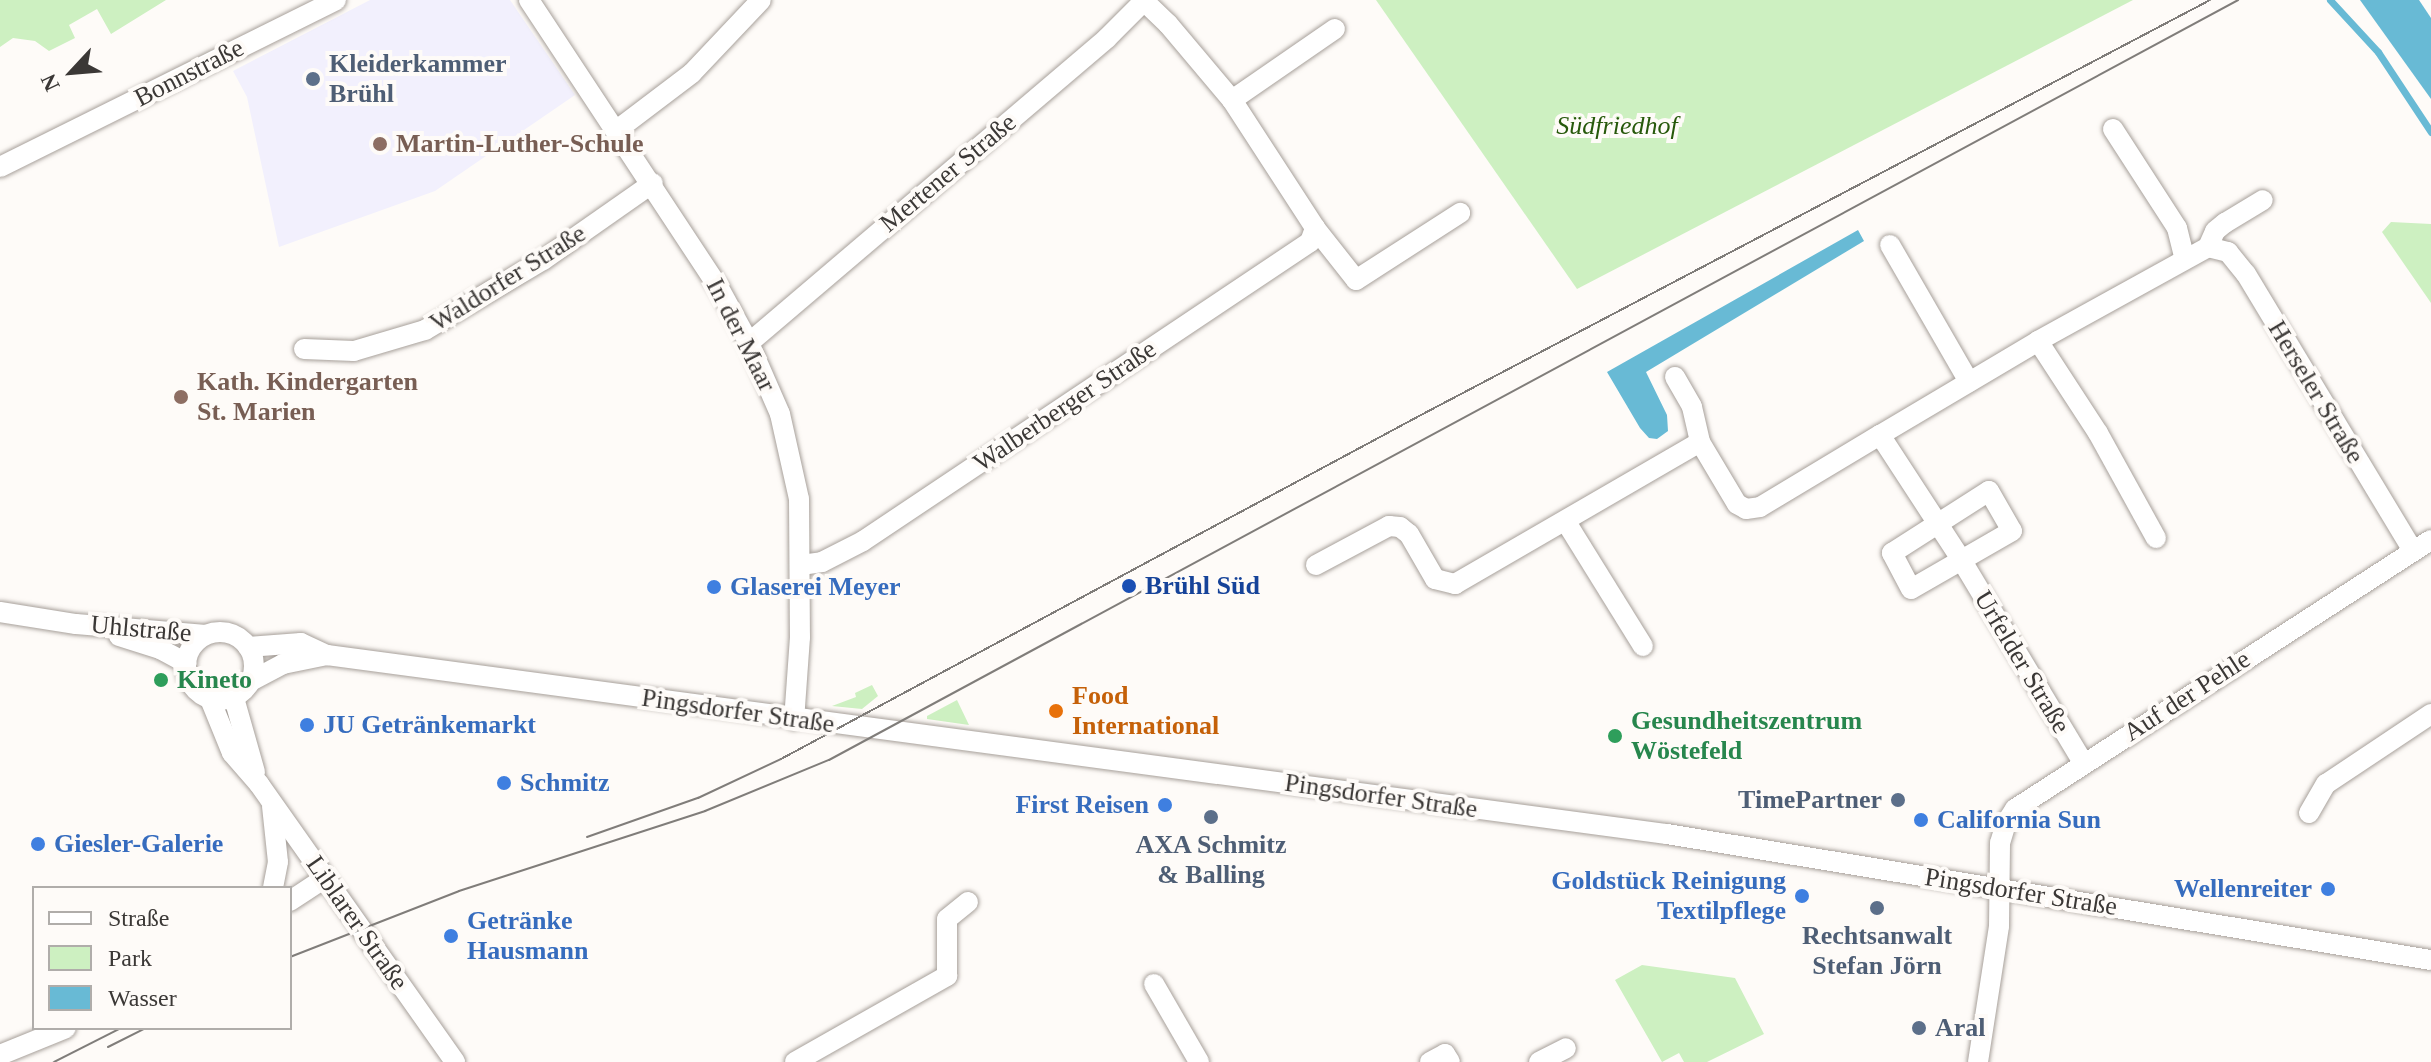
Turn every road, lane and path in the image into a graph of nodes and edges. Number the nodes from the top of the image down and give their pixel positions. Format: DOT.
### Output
graph roads {
  1 [pos="336,0"];
  2 [pos="529,0"];
  3 [pos="761,0"];
  4 [pos="1143,0"];
  5 [pos="1335,29"];
  6 [pos="1232,100"];
  7 [pos="2113,129"];
  8 [pos="617,130"];
  9 [pos="0,167"];
  10 [pos="653,183"];
  11 [pos="2263,200"];
  12 [pos="1460,213"];
  13 [pos="1315,228"];
  14 [pos="1890,245"];
  15 [pos="2208,247"];
  16 [pos="2184,257"];
  17 [pos="2038,341"];
  18 [pos="749,343"];
  19 [pos="304,349"];
  20 [pos="1675,377"];
  21 [pos="1969,382"];
  22 [pos="1880,435"];
  23 [pos="1700,442"];
  24 [pos="1566,522"];
  25 [pos="1939,525"];
  26 [pos="2156,538"];
  27 [pos="2422,546"];
  28 [pos="1962,561"];
  29 [pos="801,565"];
  30 [pos="1316,565"];
  31 [pos="0,612"];
  32 [pos="76,624"];
  33 [pos="206,635"];
  34 [pos="1643,646"];
  35 [pos="248,647"];
  36 [pos="327,655"];
  37 [pos="186,663"];
  38 [pos="251,681"];
  39 [pos="234,698"];
  40 [pos="210,699"];
  41 [pos="2431,714"];
  42 [pos="794,720"];
  43 [pos="2083,762"];
  44 [pos="259,784"];
  45 [pos="271,802"];
  46 [pos="2309,813"];
  47 [pos="325,878"];
  48 [pos="273,886"];
  49 [pos="1998,888"];
  50 [pos="292,900"];
  51 [pos="968,902"];
  52 [pos="2431,960"];
  53 [pos="1154,984"];
  54 [pos="61,1030"];
  55 [pos="1566,1048"];
  56 [pos="0,1055"];
  57 [pos="455,1062"];
  58 [pos="795,1062"];
  59 [pos="1199,1062"];
  60 [pos="1430,1062"];
  61 [pos="1450,1062"];
  62 [pos="1539,1062"];
  63 [pos="1978,1062"];
  1 -- 9 [label="street, Bonnstraße"];
  2 -- 8 [label="street, In der Maar"];
  3 -- 8 [label="street"];
  4 -- 6 [label="street"];
  4 -- 18 [label="street, Mertener Straße"];
  5 -- 6 [label="street"];
  6 -- 13 [label="street"];
  7 -- 16 [label="street"];
  8 -- 10 [label="street, In der Maar"];
  10 -- 18 [label="street, In der Maar"];
  10 -- 19 [label="street, Waldorfer Straße"];
  11 -- 15 [label="street"];
  12 -- 13 [label="street"];
  13 -- 29 [label="street, Walberberger Straße"];
  14 -- 21 [label="street"];
  15 -- 16 [label="street"];
  15 -- 27 [label="street, Herseler Straße"];
  16 -- 17 [label="street"];
  17 -- 21 [label="street"];
  17 -- 26 [label="street"];
  18 -- 29 [label="street, In der Maar"];
  20 -- 23 [label="street"];
  21 -- 22 [label="street"];
  22 -- 23 [label="street"];
  22 -- 25 [label="street, Urfelder Straße"];
  23 -- 24 [label="street"];
  24 -- 30 [label="street"];
  24 -- 34 [label="street"];
  25 -- 28 [label="street, Urfelder Straße"];
  25 -- 28 [label="street, Urfelder Straße"];
  25 -- 28 [label="street, Urfelder Straße"];
  27 -- 43 [label="street, Auf der Pehle"];
  28 -- 43 [label="street, Urfelder Straße"];
  29 -- 42 [label="street, In der Maar"];
  31 -- 32 [label="street, Uhlstraße"];
  32 -- 33 [label="street, Uhlstraße"];
  32 -- 37 [label="street, Uhlstraße"];
  33 -- 35 [label="street"];
  33 -- 37 [label="street"];
  35 -- 36 [label="street, Pingsdorfer Straße"];
  35 -- 38 [label="street"];
  36 -- 38 [label="street, Pingsdorfer Straße"];
  36 -- 42 [label="street, Pingsdorfer Straße"];
  37 -- 40 [label="street"];
  38 -- 39 [label="street"];
  39 -- 40 [label="street"];
  39 -- 44 [label="street, Liblarer Straße"];
  40 -- 44 [label="street, Liblarer Straße"];
  41 -- 46 [label="street"];
  42 -- 49 [label="street, Pingsdorfer Straße"];
  43 -- 49 [label="street, Auf der Pehle"];
  44 -- 45 [label="street, Liblarer Straße"];
  45 -- 47 [label="street, Liblarer Straße"];
  45 -- 48 [label="street"];
  47 -- 50 [label="street"];
  47 -- 57 [label="street, Liblarer Straße"];
  49 -- 52 [label="street, Pingsdorfer Straße"];
  49 -- 63 [label="street, Auf der Pehle"];
  51 -- 58 [label="street"];
  53 -- 59 [label="street"];
  54 -- 56 [label="street"];
  55 -- 62 [label="street"];
  60 -- 61 [label="street"];
}
